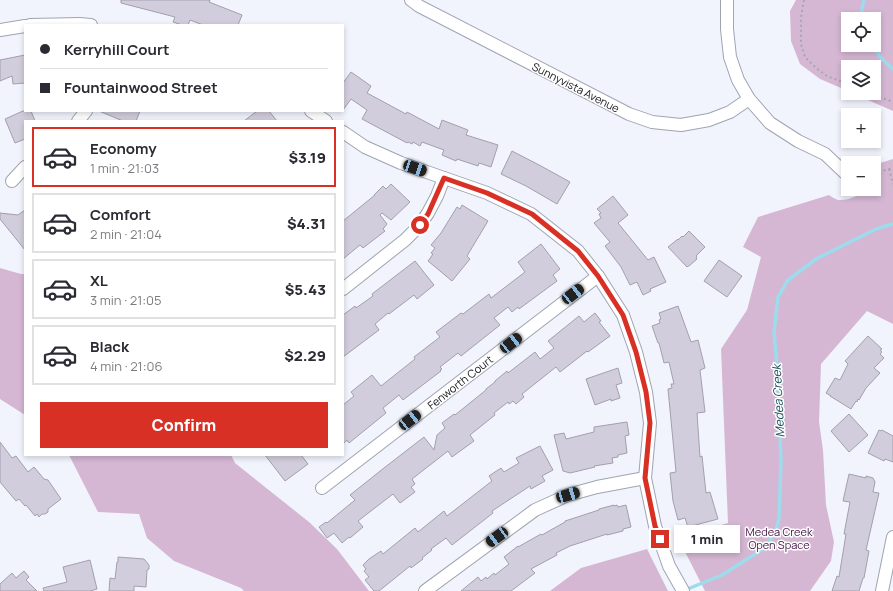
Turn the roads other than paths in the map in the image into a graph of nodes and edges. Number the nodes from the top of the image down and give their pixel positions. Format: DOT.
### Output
graph roads {
  1 [pos="411,0"];
  2 [pos="727,0"];
  3 [pos="35,24"];
  4 [pos="79,24"];
  5 [pos="24,26"];
  6 [pos="0,30"];
  7 [pos="749,99"];
  8 [pos="85,112"];
  9 [pos="311,115"];
  10 [pos="79,120"];
  11 [pos="324,120"];
  12 [pos="344,133"];
  13 [pos="24,168"];
  14 [pos="841,169"];
  15 [pos="444,178"];
  16 [pos="12,182"];
  17 [pos="598,276"];
  18 [pos="344,288"];
  19 [pos="645,478"];
  20 [pos="322,488"];
  21 [pos="893,537"];
  22 [pos="425,591"];
  23 [pos="683,591"];
  24 [pos="882,591"];
  1 -- 7 [label="street, Sunnyvista Avenue"];
  2 -- 7 [label="street"];
  3 -- 4 [label="street"];
  5 -- 6 [label="street"];
  7 -- 14 [label="street"];
  8 -- 10 [label="street"];
  9 -- 11 [label="street"];
  12 -- 15 [label="street"];
  13 -- 16 [label="street"];
  15 -- 17 [label="street"];
  15 -- 18 [label="street"];
  17 -- 19 [label="street"];
  17 -- 20 [label="street, Fenworth Court"];
  19 -- 22 [label="street"];
  19 -- 23 [label="street"];
  21 -- 24 [label="street"];
}
